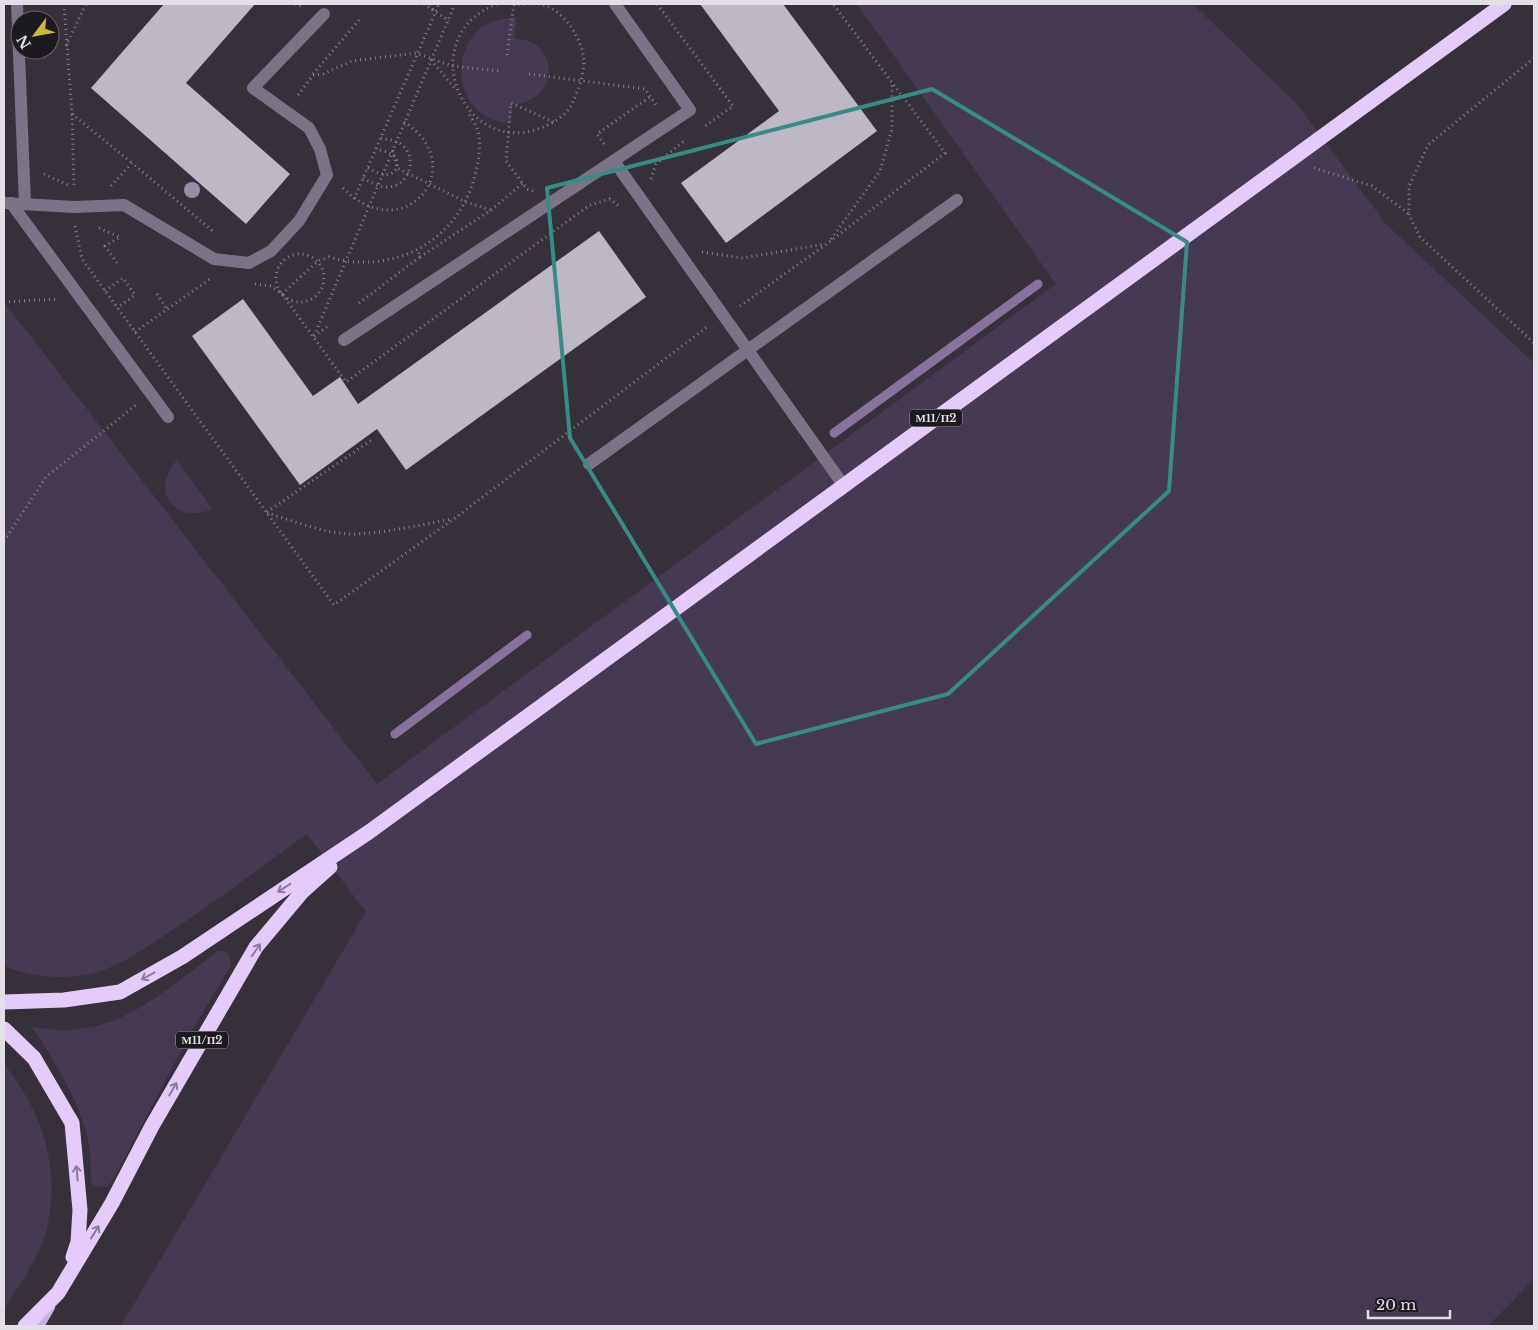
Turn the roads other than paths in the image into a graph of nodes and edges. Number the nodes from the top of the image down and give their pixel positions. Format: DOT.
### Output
graph roads {
  1 [pos="17,4"];
  2 [pos="615,4"];
  3 [pos="1504,4"];
  4 [pos="324,14"];
  5 [pos="614,161"];
  6 [pos="956,200"];
  7 [pos="7,203"];
  8 [pos="24,204"];
  9 [pos="344,340"];
  10 [pos="747,351"];
  11 [pos="168,417"];
  12 [pos="589,464"];
  13 [pos="844,486"];
  14 [pos="369,832"];
  15 [pos="4,1002"];
  16 [pos="4,1029"];
  17 [pos="69,1273"];
  18 [pos="58,1293"];
  19 [pos="25,1326"];
  20 [pos="38,1326"];
  1 -- 8 [label="lane"];
  2 -- 5 [label="lane"];
  3 -- 13 [label="highway, М11/П2"];
  4 -- 8 [label="lane"];
  5 -- 9 [label="lane"];
  5 -- 10 [label="lane"];
  6 -- 10 [label="lane"];
  7 -- 8 [label="lane"];
  7 -- 11 [label="lane"];
  10 -- 12 [label="lane"];
  10 -- 13 [label="lane"];
  13 -- 14 [label="highway, М11/П2"];
  14 -- 15 [label="highway, М11/П2, one-way"];
  17 -- 14 [label="highway, М11/П2, one-way"];
  17 -- 16 [label="highway, М11/П2, one-way"];
  17 -- 18 [label="highway, М11/П2"];
  18 -- 19 [label="highway, М11/П2"];
  18 -- 20 [label="main road"];
}
